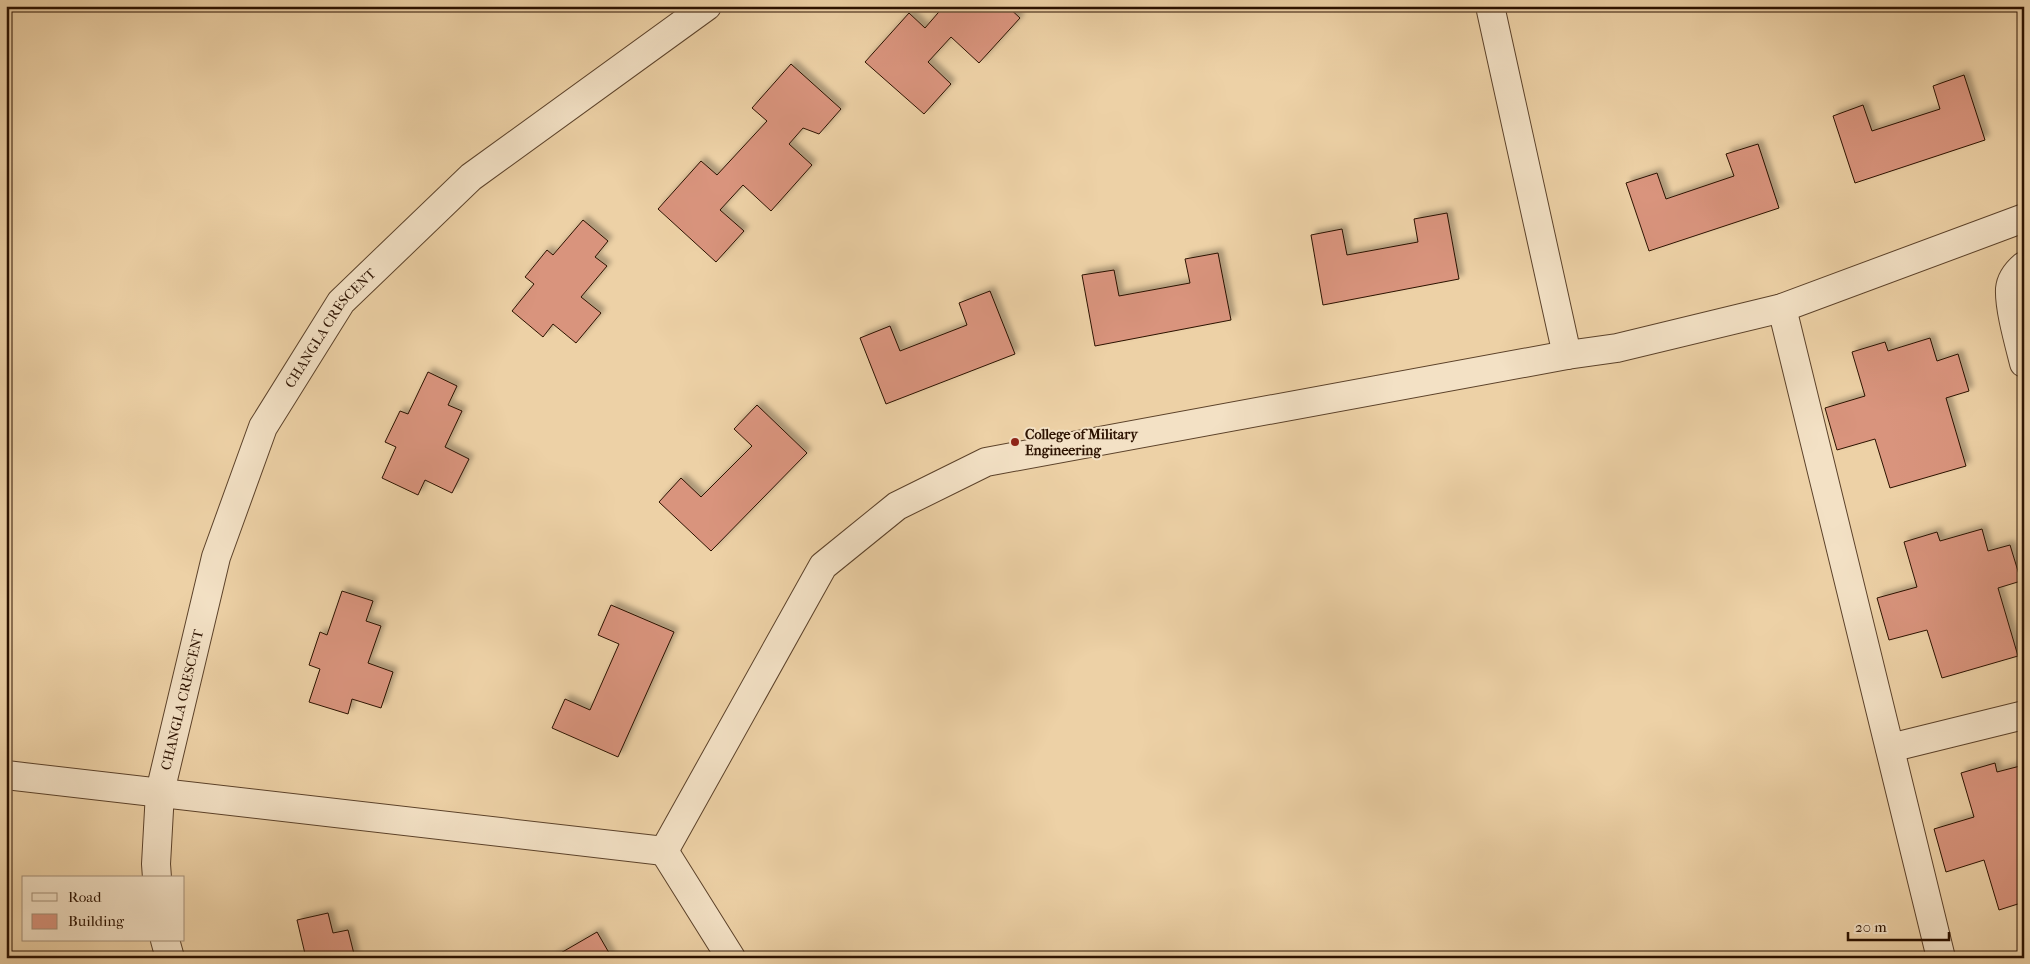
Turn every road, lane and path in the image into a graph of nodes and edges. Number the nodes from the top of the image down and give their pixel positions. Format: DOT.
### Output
graph roads {
  1 [pos="707,6"];
  2 [pos="1490,6"];
  3 [pos="2024,218"];
  4 [pos="2024,266"];
  5 [pos="1782,308"];
  6 [pos="1567,355"];
  7 [pos="2024,362"];
  8 [pos="2024,715"];
  9 [pos="1890,748"];
  10 [pos="6,775"];
  11 [pos="160,792"];
  12 [pos="664,851"];
  13 [pos="157,876"];
  14 [pos="166,942"];
  15 [pos="170,958"];
  16 [pos="730,958"];
  17 [pos="1941,958"];
  1 -- 11 [label="street, CHANGLA CRESCENT"];
  2 -- 6 [label="street"];
  3 -- 5 [label="street"];
  4 -- 7 [label="street"];
  5 -- 6 [label="street"];
  5 -- 9 [label="street"];
  6 -- 12 [label="street"];
  8 -- 9 [label="street"];
  9 -- 17 [label="street"];
  10 -- 11 [label="street"];
  11 -- 12 [label="street"];
  11 -- 13 [label="street, CHANGLA CRESCENT"];
  12 -- 16 [label="street"];
  14 -- 15 [label="street"];
}
